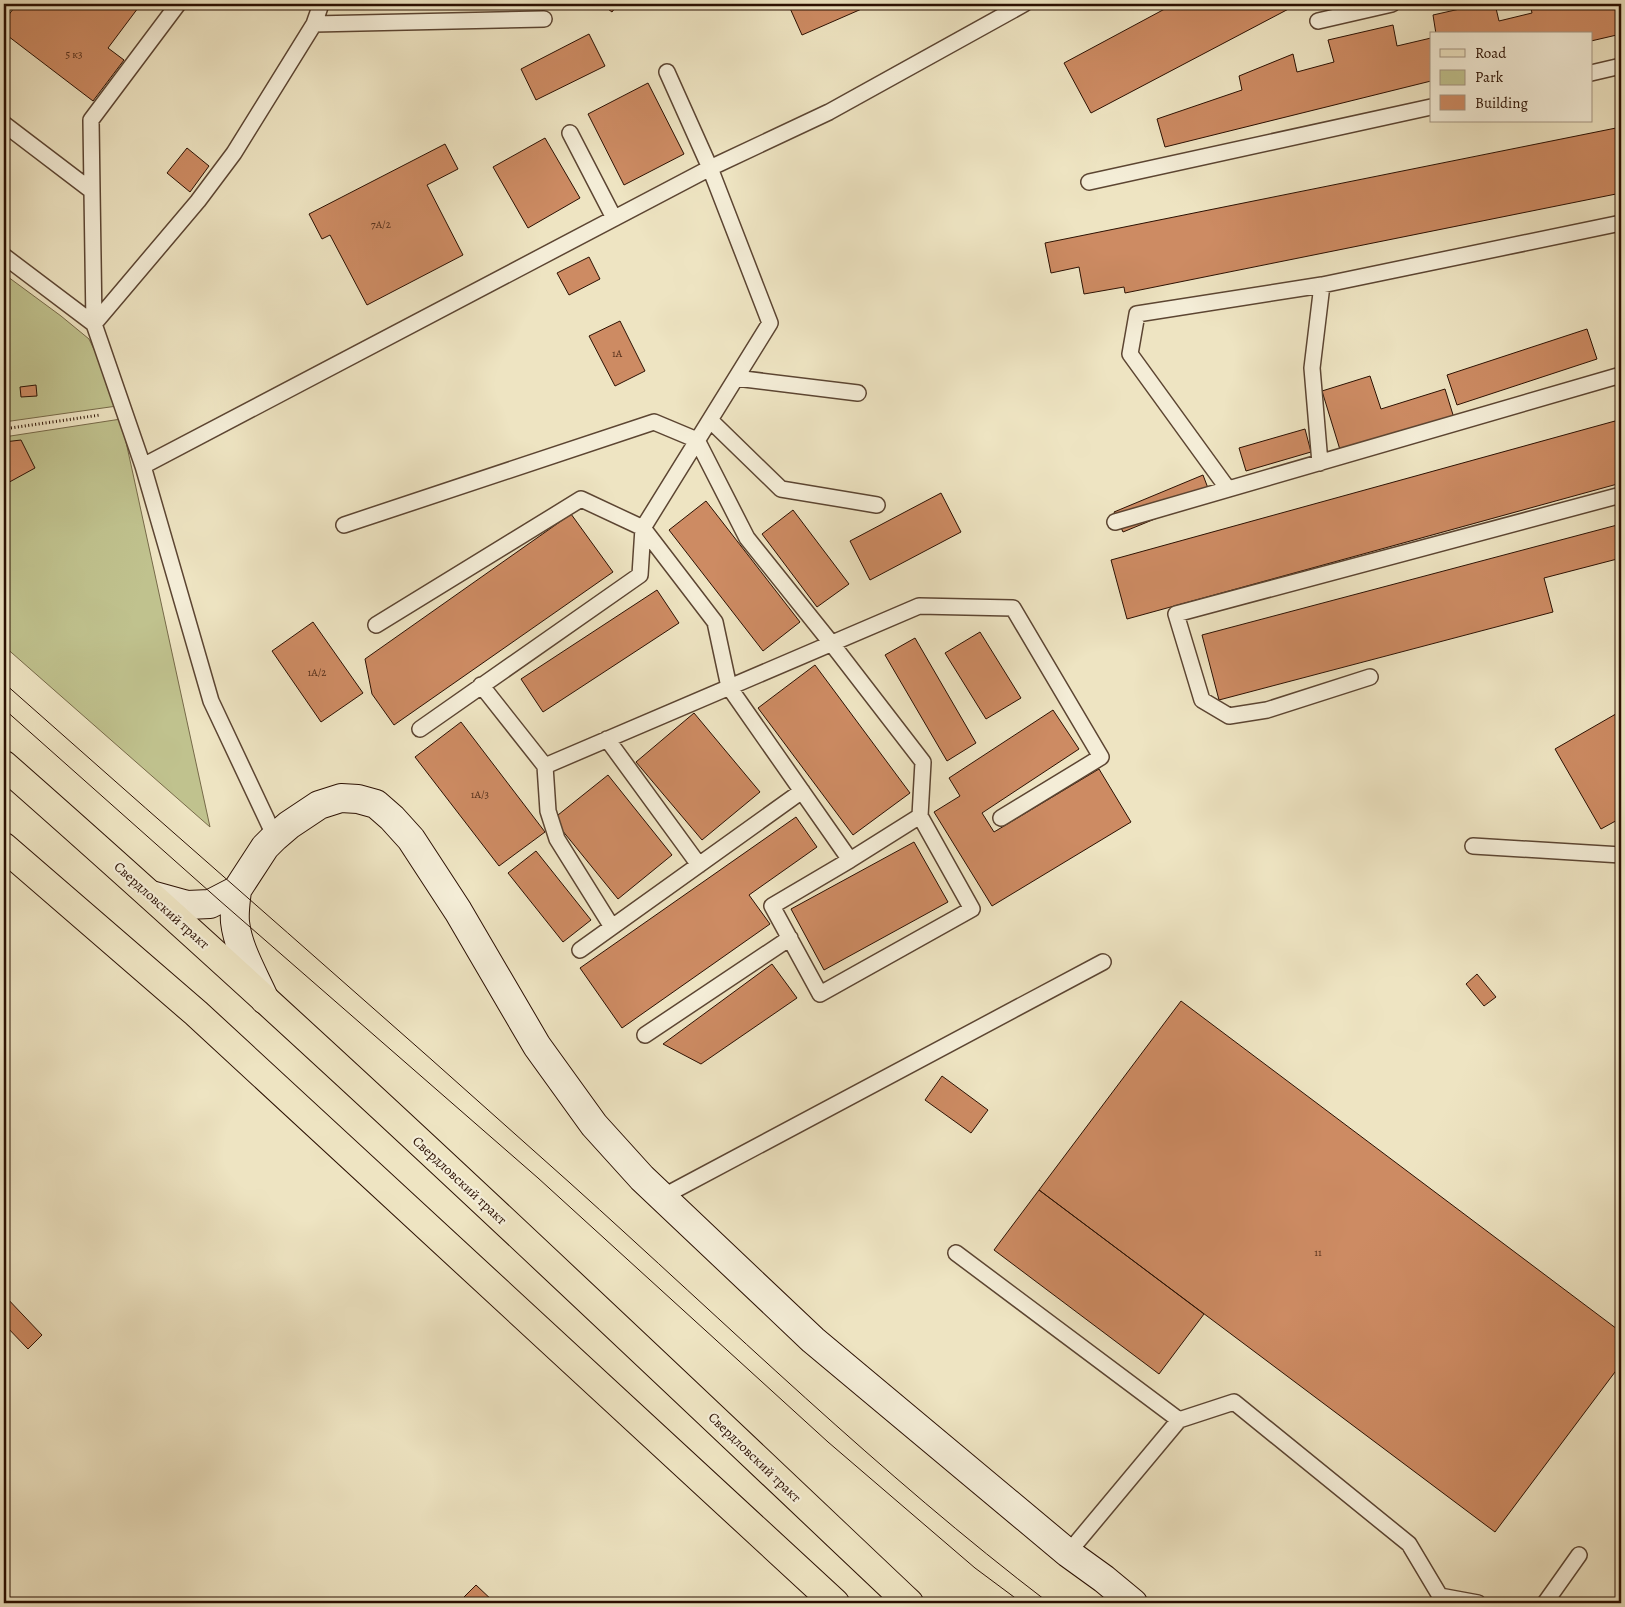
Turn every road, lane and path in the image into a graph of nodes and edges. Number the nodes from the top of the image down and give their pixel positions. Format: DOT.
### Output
graph roads {
  1 [pos="178,4"];
  2 [pos="321,4"];
  3 [pos="1024,4"];
  4 [pos="1392,4"];
  5 [pos="544,19"];
  6 [pos="1318,21"];
  7 [pos="314,24"];
  8 [pos="1621,66"];
  9 [pos="666,72"];
  10 [pos="1592,72"];
  11 [pos="1430,108"];
  12 [pos="4,124"];
  13 [pos="570,133"];
  14 [pos="710,168"];
  15 [pos="1089,182"];
  16 [pos="92,191"];
  17 [pos="614,218"];
  18 [pos="1621,223"];
  19 [pos="4,256"];
  20 [pos="1322,285"];
  21 [pos="94,324"];
  22 [pos="1621,375"];
  23 [pos="736,378"];
  24 [pos="858,393"];
  25 [pos="124,412"];
  26 [pos="710,420"];
  27 [pos="4,429"];
  28 [pos="697,440"];
  29 [pos="1320,463"];
  30 [pos="143,466"];
  31 [pos="1228,490"];
  32 [pos="1621,496"];
  33 [pos="877,504"];
  34 [pos="1115,522"];
  35 [pos="344,525"];
  36 [pos="643,528"];
  37 [pos="376,625"];
  38 [pos="832,644"];
  39 [pos="1370,677"];
  40 [pos="481,685"];
  41 [pos="729,687"];
  42 [pos="420,729"];
  43 [pos="607,739"];
  44 [pos="4,765"];
  45 [pos="545,766"];
  46 [pos="802,791"];
  47 [pos="920,816"];
  48 [pos="1002,818"];
  49 [pos="275,837"];
  50 [pos="1473,846"];
  51 [pos="4,847"];
  52 [pos="1621,854"];
  53 [pos="850,860"];
  54 [pos="699,865"];
  55 [pos="237,890"];
  56 [pos="152,895"];
  57 [pos="612,927"];
  58 [pos="790,938"];
  59 [pos="580,950"];
  60 [pos="1103,962"];
  61 [pos="266,1001"];
  62 [pos="644,1035"];
  63 [pos="662,1197"];
  64 [pos="956,1253"];
  65 [pos="1179,1420"];
  66 [pos="1068,1553"];
  67 [pos="1579,1555"];
  68 [pos="1104,1578"];
  69 [pos="1439,1600"];
  70 [pos="835,1603"];
  71 [pos="909,1603"];
  72 [pos="1133,1603"];
  73 [pos="1148,1603"];
  74 [pos="1478,1603"];
  75 [pos="1545,1603"];
  1 -- 16 [label="lane"];
  2 -- 7 [label="lane"];
  3 -- 14 [label="lane"];
  4 -- 6 [label="lane"];
  5 -- 7 [label="lane"];
  7 -- 21 [label="lane"];
  8 -- 10 [label="lane"];
  9 -- 14 [label="lane"];
  11 -- 15 [label="lane"];
  12 -- 16 [label="lane"];
  13 -- 17 [label="lane"];
  14 -- 17 [label="lane"];
  14 -- 23 [label="lane"];
  16 -- 21 [label="lane"];
  17 -- 30 [label="lane"];
  18 -- 20 [label="lane"];
  19 -- 21 [label="lane"];
  20 -- 29 [label="lane"];
  20 -- 31 [label="lane"];
  21 -- 25 [label="lane"];
  22 -- 29 [label="lane"];
  23 -- 24 [label="lane"];
  23 -- 26 [label="lane"];
  25 -- 27 [label="path"];
  25 -- 30 [label="lane"];
  26 -- 28 [label="lane"];
  26 -- 33 [label="lane"];
  28 -- 35 [label="lane"];
  28 -- 36 [label="lane"];
  28 -- 38 [label="lane"];
  29 -- 31 [label="lane"];
  30 -- 49 [label="lane"];
  31 -- 34 [label="lane"];
  32 -- 39 [label="lane"];
  36 -- 37 [label="lane"];
  36 -- 40 [label="lane"];
  36 -- 41 [label="lane"];
  38 -- 41 [label="lane"];
  38 -- 47 [label="lane"];
  38 -- 48 [label="lane"];
  40 -- 42 [label="lane"];
  40 -- 45 [label="lane"];
  41 -- 43 [label="lane"];
  41 -- 46 [label="lane"];
  43 -- 45 [label="lane"];
  43 -- 54 [label="lane"];
  44 -- 56 [label="main road, Свердловский тракт"];
  45 -- 57 [label="lane"];
  46 -- 53 [label="lane"];
  46 -- 54 [label="lane"];
  47 -- 53 [label="lane"];
  47 -- 58 [label="lane"];
  49 -- 55 [label="main road"];
  49 -- 63 [label="main road"];
  50 -- 52 [label="lane"];
  51 -- 70 [label="main road"];
  53 -- 58 [label="lane"];
  54 -- 57 [label="lane"];
  55 -- 56 [label="main road"];
  55 -- 61 [label="main road"];
  56 -- 61 [label="main road, Свердловский тракт"];
  57 -- 59 [label="lane"];
  58 -- 62 [label="lane"];
  60 -- 63 [label="lane"];
  61 -- 71 [label="main road, Свердловский тракт"];
  63 -- 66 [label="main road"];
  64 -- 65 [label="lane"];
  65 -- 66 [label="lane"];
  65 -- 69 [label="lane"];
  66 -- 68 [label="main road"];
  67 -- 75 [label="lane"];
  68 -- 72 [label="main road"];
  68 -- 73 [label="main road"];
  69 -- 74 [label="lane"];
}
